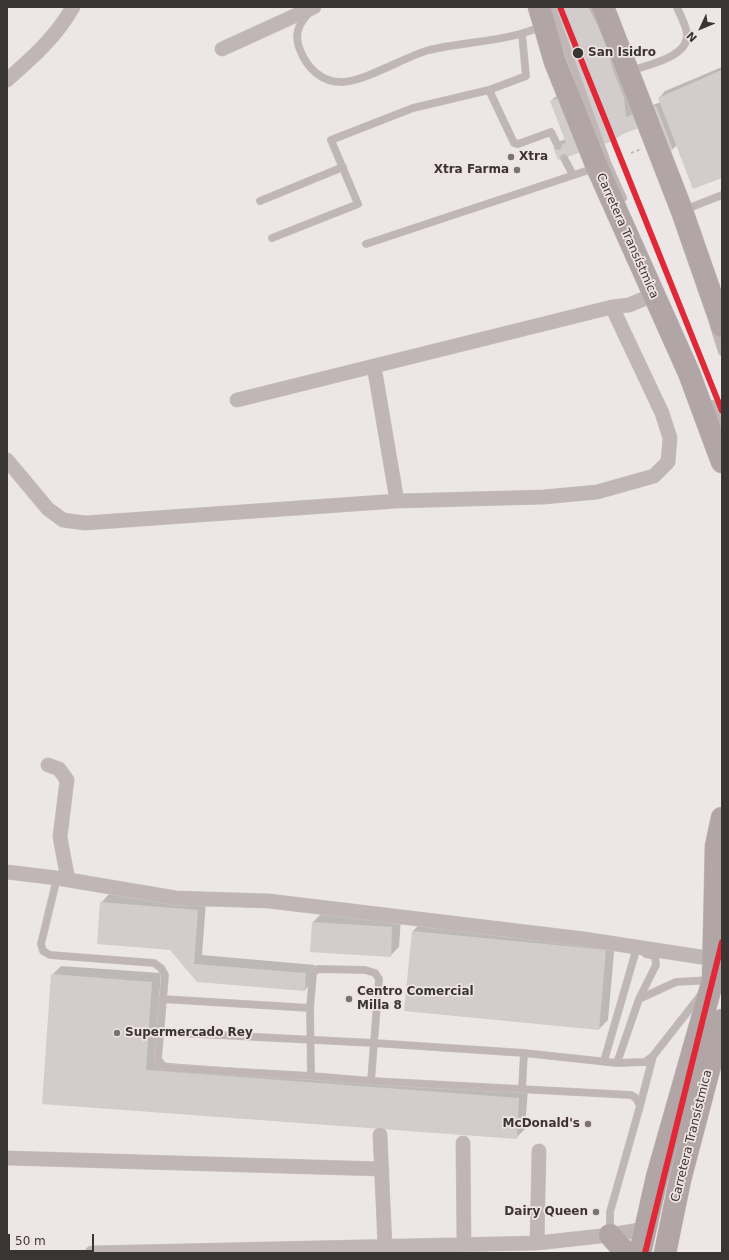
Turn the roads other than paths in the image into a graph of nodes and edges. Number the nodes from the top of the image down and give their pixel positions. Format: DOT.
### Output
graph roads {
  1 [pos="73,7"];
  2 [pos="314,7"];
  3 [pos="677,7"];
  4 [pos="600,10"];
  5 [pos="545,13"];
  6 [pos="522,34"];
  7 [pos="222,49"];
  8 [pos="628,72"];
  9 [pos="7,80"];
  10 [pos="489,90"];
  11 [pos="558,146"];
  12 [pos="564,158"];
  13 [pos="342,167"];
  14 [pos="597,167"];
  15 [pos="572,176"];
  16 [pos="722,195"];
  17 [pos="260,200"];
  18 [pos="626,205"];
  19 [pos="682,211"];
  20 [pos="272,238"];
  21 [pos="366,244"];
  22 [pos="651,291"];
  23 [pos="612,307"];
  24 [pos="722,326"];
  25 [pos="722,352"];
  26 [pos="374,366"];
  27 [pos="697,370"];
  28 [pos="237,400"];
  29 [pos="722,428"];
  30 [pos="7,460"];
  31 [pos="722,462"];
  32 [pos="397,500"];
  33 [pos="48,765"];
  34 [pos="722,818"];
  35 [pos="722,868"];
  36 [pos="7,872"];
  37 [pos="62,879"];
  38 [pos="714,889"];
  39 [pos="635,953"];
  40 [pos="714,959"];
  41 [pos="713,980"];
  42 [pos="162,999"];
  43 [pos="639,999"];
  44 [pos="310,1008"];
  45 [pos="722,1020"];
  46 [pos="159,1032"];
  47 [pos="311,1039"];
  48 [pos="374,1043"];
  49 [pos="524,1053"];
  50 [pos="653,1056"];
  51 [pos="604,1061"];
  52 [pos="617,1063"];
  53 [pos="312,1076"];
  54 [pos="371,1081"];
  55 [pos="522,1089"];
  56 [pos="640,1106"];
  57 [pos="380,1135"];
  58 [pos="463,1143"];
  59 [pos="538,1151"];
  60 [pos="7,1158"];
  61 [pos="382,1170"];
  62 [pos="645,1229"];
  63 [pos="610,1235"];
  64 [pos="537,1243"];
  65 [pos="464,1244"];
  66 [pos="385,1246"];
  67 [pos="92,1253"];
  68 [pos="626,1253"];
  69 [pos="640,1253"];
  70 [pos="665,1253"];
  1 -- 9 [label="street"];
  2 -- 6 [label="lane"];
  2 -- 7 [label="street"];
  3 -- 8 [label="lane"];
  4 -- 8 [label="main road"];
  4 -- 25 [label="lane"];
  5 -- 6 [label="lane"];
  5 -- 14 [label="main road, Carretera Transístmica"];
  5 -- 18 [label="lane"];
  6 -- 10 [label="lane"];
  8 -- 19 [label="main road"];
  10 -- 11 [label="lane"];
  10 -- 13 [label="lane"];
  12 -- 15 [label="lane"];
  13 -- 17 [label="lane"];
  13 -- 20 [label="lane"];
  14 -- 15 [label="lane"];
  14 -- 22 [label="main road, Carretera Transístmica"];
  15 -- 21 [label="lane"];
  16 -- 19 [label="lane"];
  19 -- 24 [label="main road"];
  22 -- 23 [label="street"];
  22 -- 31 [label="main road, Carretera Transístmica"];
  23 -- 26 [label="street"];
  23 -- 32 [label="street"];
  26 -- 28 [label="street"];
  26 -- 32 [label="street"];
  27 -- 29 [label="lane"];
  30 -- 32 [label="street"];
  33 -- 37 [label="street"];
  34 -- 38 [label="main road, Carretera Transístmica"];
  35 -- 38 [label="main road"];
  36 -- 37 [label="street"];
  37 -- 39 [label="street"];
  37 -- 42 [label="lane"];
  38 -- 40 [label="main road, Carretera Transístmica"];
  39 -- 40 [label="street"];
  39 -- 43 [label="lane"];
  39 -- 51 [label="lane"];
  40 -- 41 [label="main road, Carretera Transístmica"];
  41 -- 43 [label="lane"];
  41 -- 50 [label="lane"];
  41 -- 62 [label="main road, Carretera Transístmica"];
  42 -- 44 [label="lane"];
  42 -- 46 [label="lane"];
  43 -- 52 [label="lane"];
  44 -- 47 [label="lane"];
  44 -- 48 [label="lane"];
  45 -- 70 [label="main road, Carretera Transístmica"];
  46 -- 47 [label="lane"];
  46 -- 53 [label="lane"];
  47 -- 48 [label="lane"];
  47 -- 53 [label="lane"];
  48 -- 49 [label="lane"];
  48 -- 54 [label="lane"];
  49 -- 51 [label="lane"];
  49 -- 55 [label="lane"];
  50 -- 52 [label="lane"];
  50 -- 56 [label="lane"];
  51 -- 52 [label="lane"];
  53 -- 54 [label="lane"];
  54 -- 55 [label="lane"];
  55 -- 56 [label="lane"];
  56 -- 63 [label="lane"];
  57 -- 61 [label="street"];
  58 -- 65 [label="street"];
  59 -- 64 [label="street"];
  60 -- 61 [label="street"];
  61 -- 66 [label="street"];
  62 -- 63 [label="street"];
  62 -- 69 [label="main road, Carretera Transístmica"];
  63 -- 64 [label="street"];
  63 -- 68 [label="main road"];
  64 -- 65 [label="street"];
  65 -- 66 [label="street"];
  66 -- 67 [label="street"];
}
